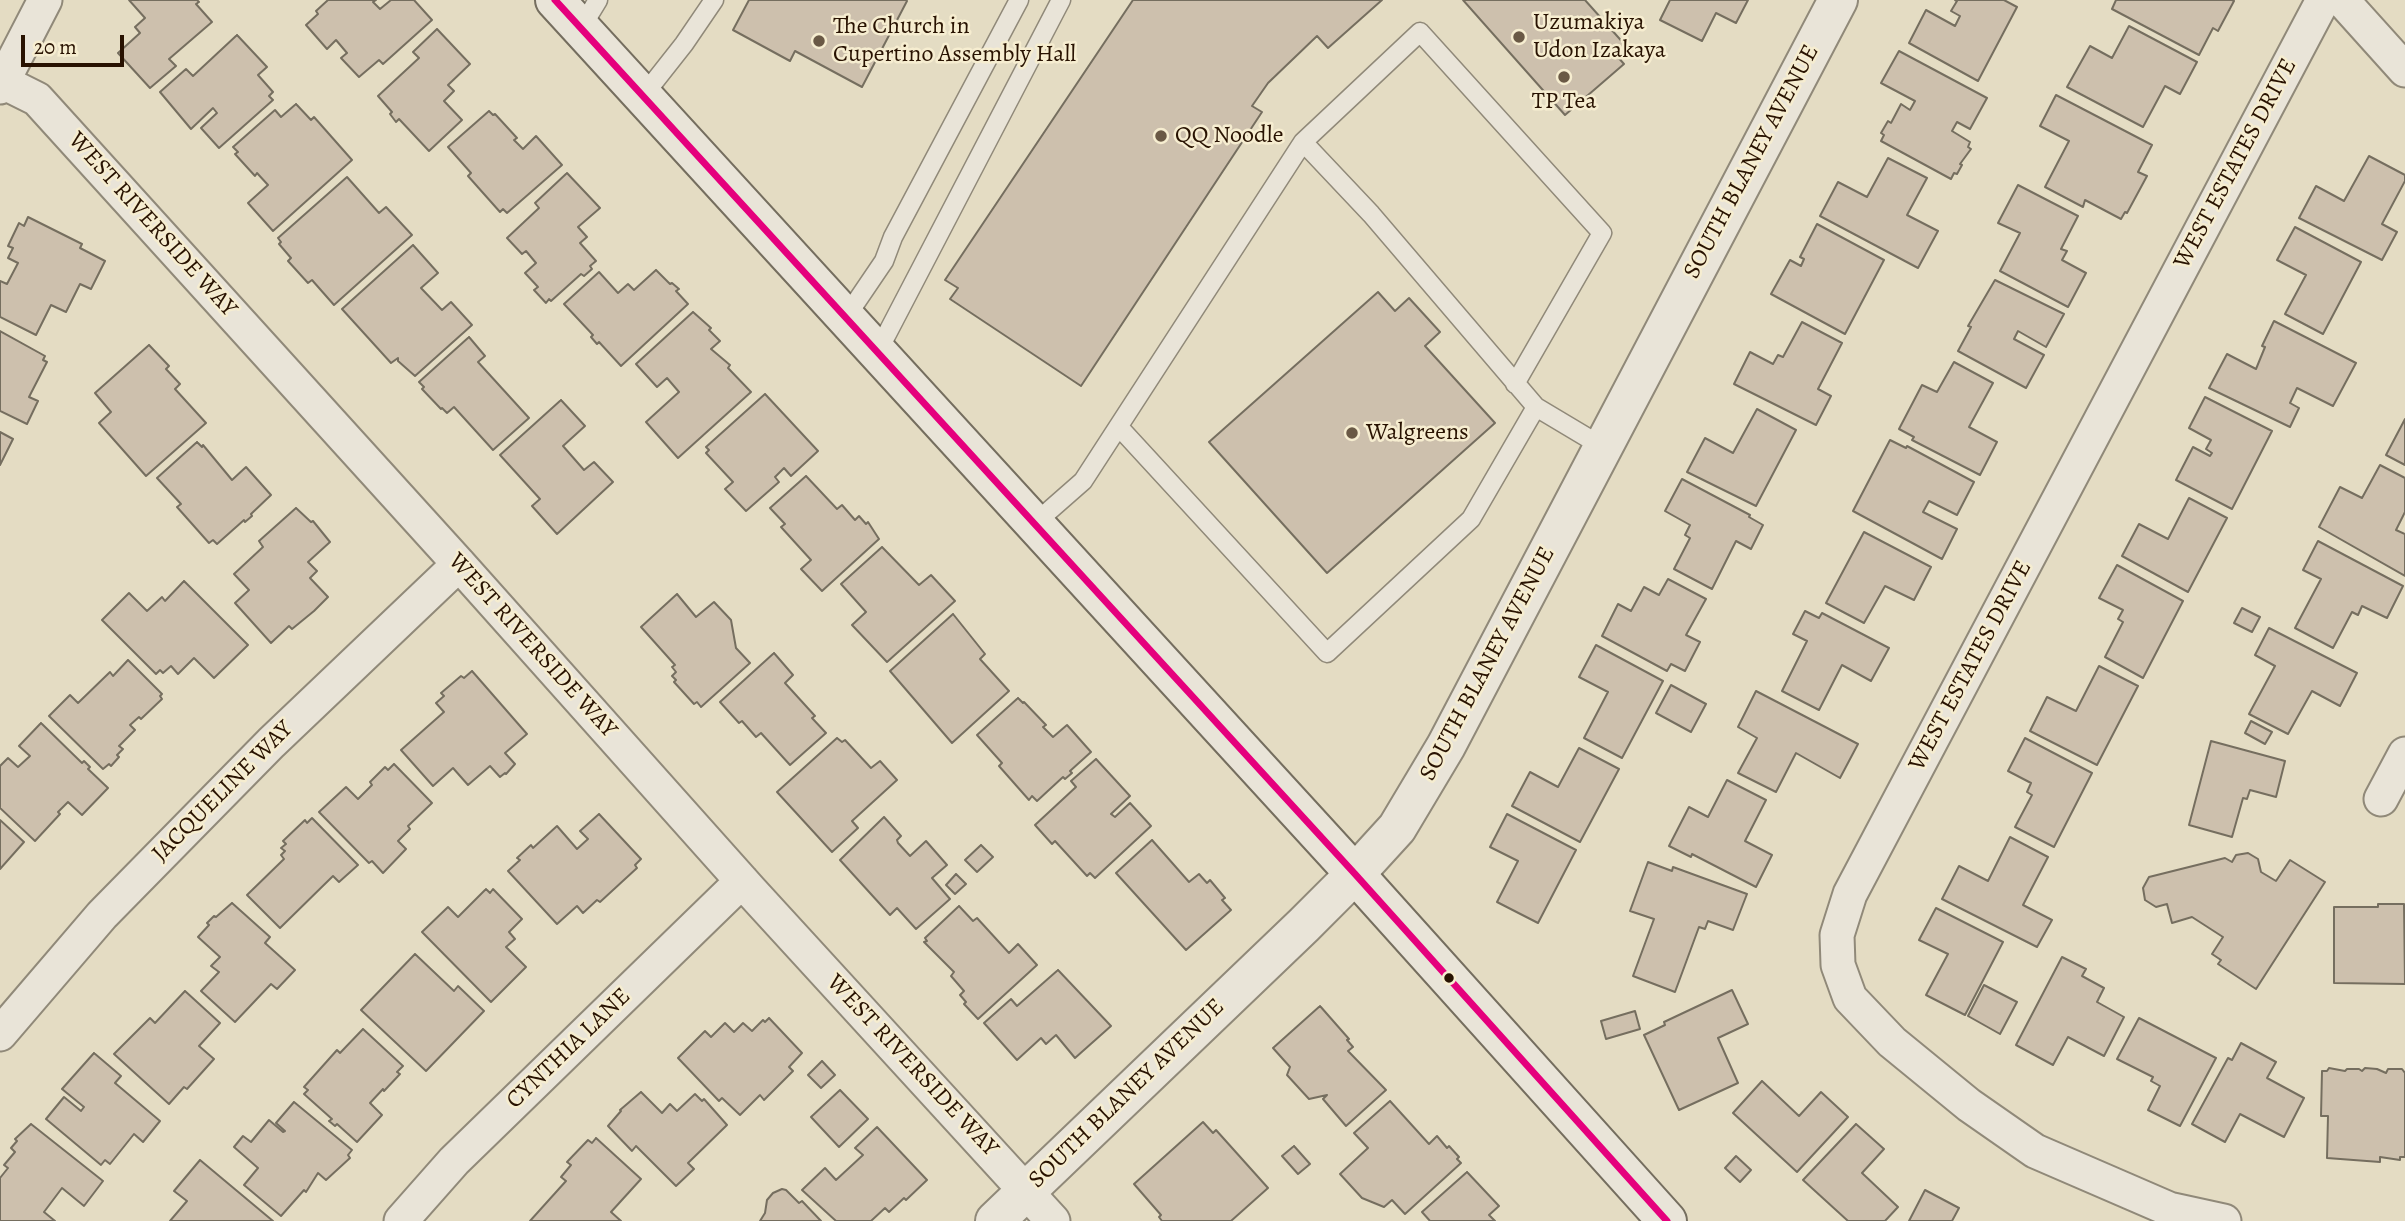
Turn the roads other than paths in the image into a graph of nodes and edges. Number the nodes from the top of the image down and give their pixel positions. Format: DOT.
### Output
graph roads {
  1 [pos="45,0"];
  2 [pos="555,0"];
  3 [pos="714,0"];
  4 [pos="1019,0"];
  5 [pos="1060,0"];
  6 [pos="1838,0"];
  7 [pos="2323,0"];
  8 [pos="2342,0"];
  9 [pos="589,14"];
  10 [pos="2405,70"];
  11 [pos="1,84"];
  12 [pos="643,96"];
  13 [pos="1303,142"];
  14 [pos="846,317"];
  15 [pos="877,353"];
  16 [pos="1516,384"];
  17 [pos="1536,407"];
  18 [pos="1119,427"];
  19 [pos="1603,447"];
  20 [pos="1034,524"];
  21 [pos="459,564"];
  22 [pos="2405,754"];
  23 [pos="2381,799"];
  24 [pos="1355,874"];
  25 [pos="742,881"];
  26 [pos="0,1034"];
  27 [pos="1026,1191"];
  28 [pos="2167,1215"];
  29 [pos="401,1221"];
  30 [pos="995,1221"];
  31 [pos="1053,1221"];
  32 [pos="1667,1221"];
  33 [pos="2224,1221"];
  1 -- 11 [label="street"];
  2 -- 9 [label="main road"];
  3 -- 12 [label="lane"];
  4 -- 14 [label="lane"];
  5 -- 15 [label="lane"];
  6 -- 19 [label="main road, SOUTH BLANEY AVENUE"];
  7 -- 28 [label="street, WEST ESTATES DRIVE"];
  8 -- 10 [label="street"];
  9 -- 12 [label="main road"];
  11 -- 21 [label="street, WEST RIVERSIDE WAY"];
  12 -- 14 [label="main road"];
  13 -- 16 [label="lane"];
  13 -- 16 [label="lane"];
  13 -- 18 [label="lane"];
  14 -- 15 [label="main road"];
  15 -- 20 [label="main road"];
  16 -- 17 [label="lane"];
  17 -- 18 [label="lane"];
  17 -- 19 [label="lane"];
  18 -- 20 [label="lane"];
  19 -- 24 [label="main road, SOUTH BLANEY AVENUE"];
  20 -- 24 [label="main road"];
  21 -- 25 [label="street, WEST RIVERSIDE WAY"];
  21 -- 26 [label="street, JACQUELINE WAY"];
  22 -- 23 [label="street"];
  24 -- 27 [label="main road, SOUTH BLANEY AVENUE"];
  24 -- 32 [label="main road"];
  25 -- 27 [label="street, WEST RIVERSIDE WAY"];
  25 -- 29 [label="street, CYNTHIA LANE"];
  27 -- 30 [label="main road, SOUTH BLANEY AVENUE"];
  27 -- 31 [label="street, WEST RIVERSIDE WAY"];
  28 -- 33 [label="street, WEST ESTATES DRIVE"];
}
